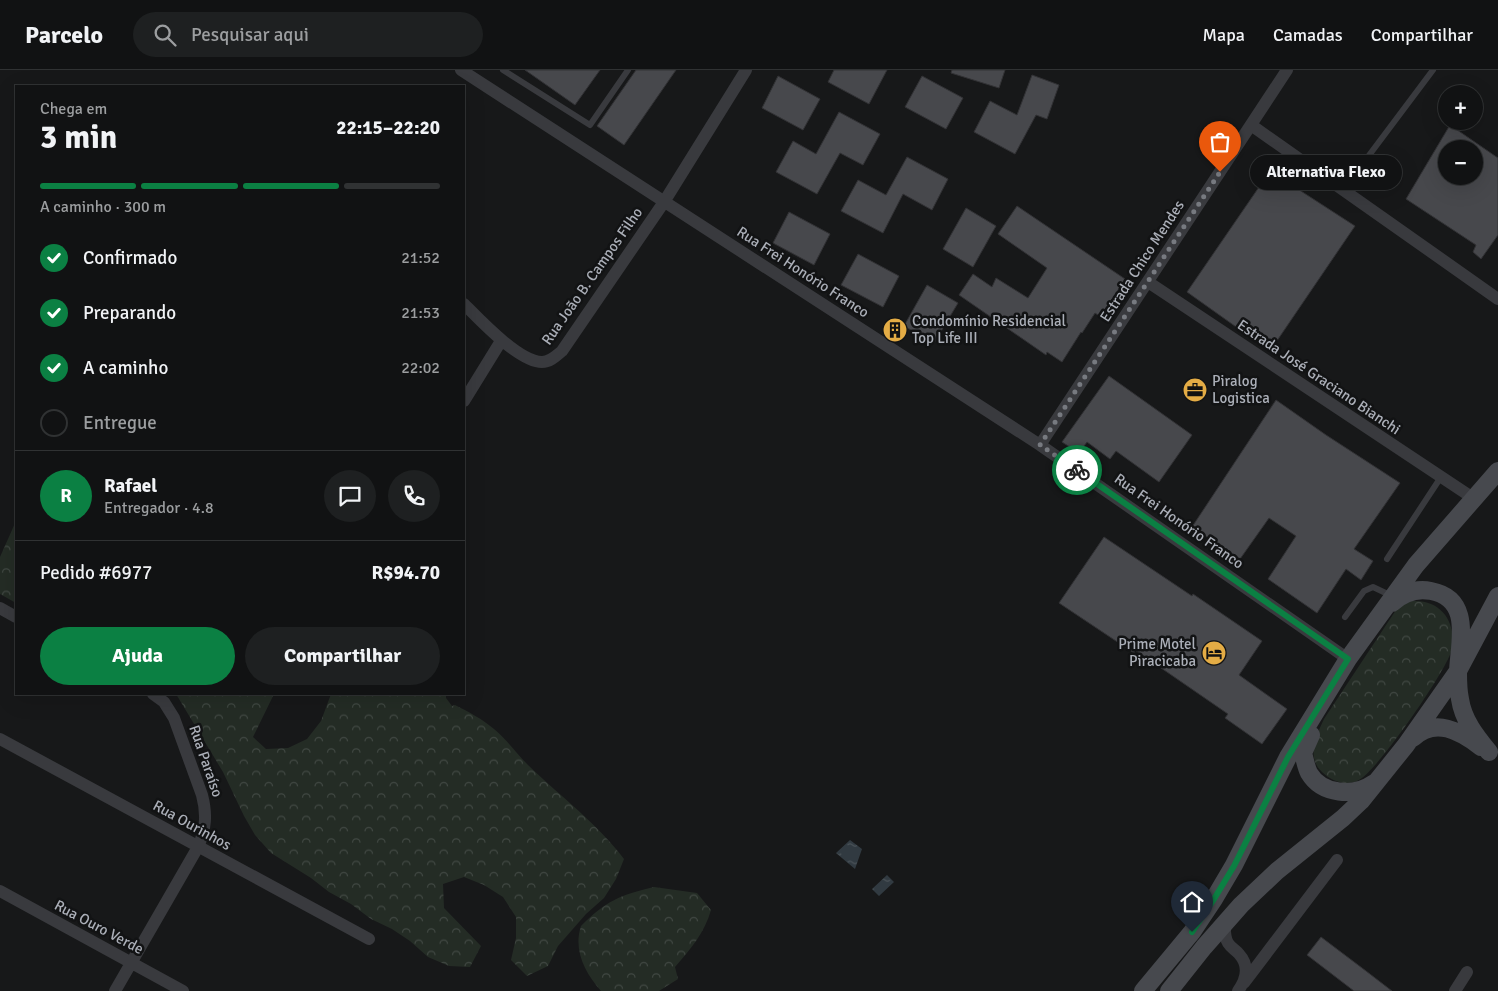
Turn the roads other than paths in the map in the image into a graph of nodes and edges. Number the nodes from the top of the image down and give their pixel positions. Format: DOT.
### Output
graph roads {
  1 [pos="461,70"];
  2 [pos="504,70"];
  3 [pos="628,70"];
  4 [pos="746,70"];
  5 [pos="1287,70"];
  6 [pos="1433,70"];
  7 [pos="1251,125"];
  8 [pos="1343,190"];
  9 [pos="664,202"];
  10 [pos="1148,282"];
  11 [pos="1498,299"];
  12 [pos="465,305"];
  13 [pos="501,341"];
  14 [pos="465,399"];
  15 [pos="1040,445"];
  16 [pos="1498,471"];
  17 [pos="1440,477"];
  18 [pos="1473,498"];
  19 [pos="1387,559"];
  20 [pos="1393,596"];
  21 [pos="1497,599"];
  22 [pos="0,608"];
  23 [pos="15,616"];
  24 [pos="1344,617"];
  25 [pos="1378,617"];
  26 [pos="1348,659"];
  27 [pos="1458,672"];
  28 [pos="154,695"];
  29 [pos="1324,699"];
  30 [pos="0,739"];
  31 [pos="1406,744"];
  32 [pos="1493,755"];
  33 [pos="1378,780"];
  34 [pos="198,847"];
  35 [pos="1337,860"];
  36 [pos="0,891"];
  37 [pos="1225,923"];
  38 [pos="369,939"];
  39 [pos="1273,944"];
  40 [pos="1239,954"];
  41 [pos="132,963"];
  42 [pos="1468,972"];
  43 [pos="1241,987"];
  44 [pos="115,991"];
  45 [pos="183,991"];
  46 [pos="1143,991"];
  47 [pos="1169,991"];
  48 [pos="1455,991"];
  1 -- 9 [label="street, Rua Frei Honório Franco"];
  2 -- 3 [label="lane"];
  4 -- 9 [label="street, Rua João B. Campos Filho"];
  5 -- 7 [label="street, Estrada Chico Mendes"];
  6 -- 8 [label="lane"];
  7 -- 8 [label="street"];
  7 -- 10 [label="street, Estrada Chico Mendes"];
  8 -- 11 [label="street"];
  9 -- 13 [label="street, Rua João B. Campos Filho"];
  9 -- 15 [label="street, Rua Frei Honório Franco"];
  10 -- 15 [label="street, Estrada Chico Mendes"];
  10 -- 17 [label="street, Estrada José Graciano Bianchi"];
  12 -- 13 [label="street"];
  13 -- 14 [label="street"];
  15 -- 26 [label="street, Rua Frei Honório Franco"];
  16 -- 18 [label="main road"];
  17 -- 18 [label="street, Estrada José Graciano Bianchi"];
  17 -- 19 [label="lane"];
  18 -- 20 [label="main road"];
  20 -- 24 [label="lane"];
  20 -- 25 [label="main road"];
  21 -- 27 [label="main road"];
  22 -- 23 [label="street"];
  25 -- 26 [label="main road"];
  25 -- 27 [label="main road"];
  26 -- 29 [label="main road"];
  27 -- 31 [label="main road"];
  27 -- 32 [label="main road"];
  28 -- 34 [label="street, Rua Paraíso"];
  29 -- 33 [label="main road"];
  29 -- 46 [label="main road"];
  30 -- 34 [label="street, Rua Ourinhos"];
  31 -- 32 [label="main road"];
  31 -- 33 [label="main road"];
  33 -- 37 [label="main road"];
  34 -- 38 [label="street, Rua Ourinhos"];
  34 -- 41 [label="street, Rua Paraíso"];
  35 -- 39 [label="street"];
  36 -- 41 [label="street, Rua Ouro Verde"];
  37 -- 40 [label="street"];
  37 -- 47 [label="main road"];
  39 -- 40 [label="street"];
  39 -- 43 [label="street"];
  40 -- 43 [label="street"];
  41 -- 44 [label="street, Rua Paraíso"];
  41 -- 45 [label="street, Rua Ouro Verde"];
  42 -- 48 [label="street"];
}
